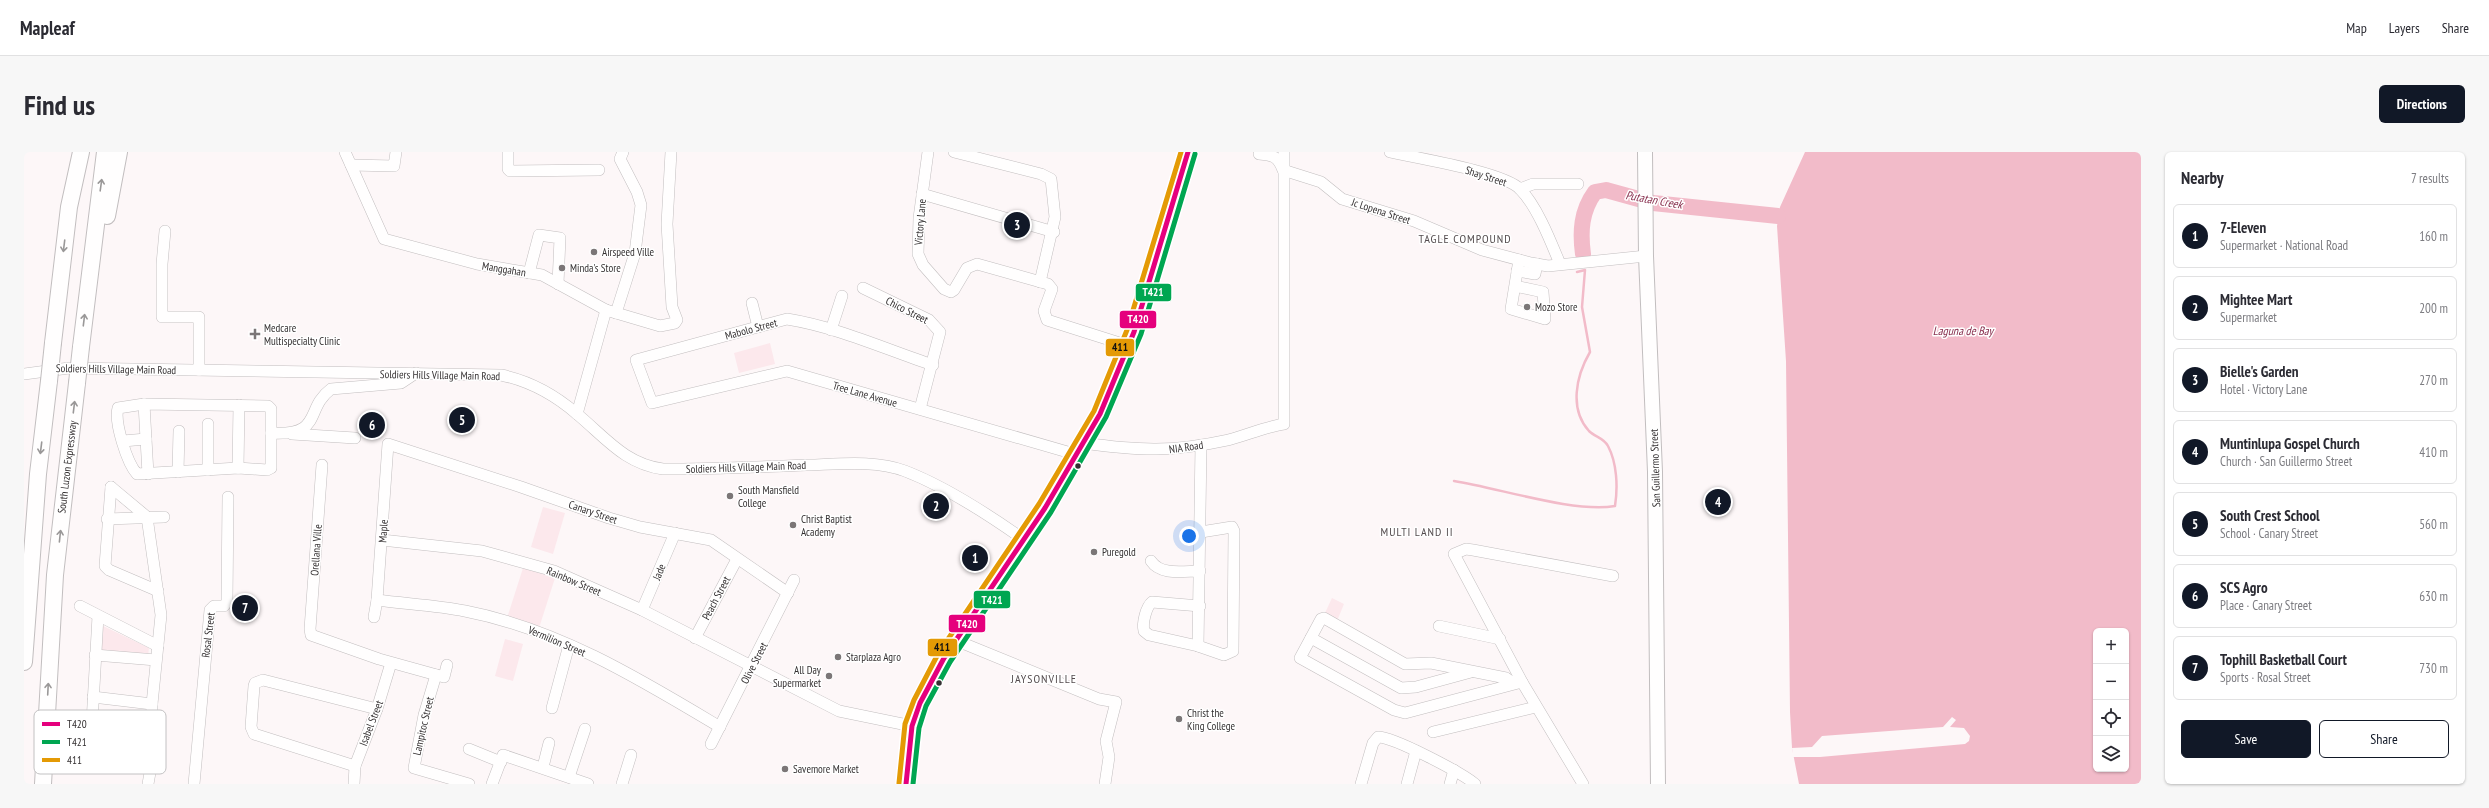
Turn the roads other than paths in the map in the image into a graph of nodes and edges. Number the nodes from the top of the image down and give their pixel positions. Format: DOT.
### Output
graph roads {
  1 [pos="74,152"];
  2 [pos="82,152"];
  3 [pos="105,152"];
  4 [pos="119,152"];
  5 [pos="344,152"];
  6 [pos="396,152"];
  7 [pos="508,152"];
  8 [pos="623,152"];
  9 [pos="928,152"];
  10 [pos="954,152"];
  11 [pos="1188,152"];
  12 [pos="1284,152"];
  13 [pos="1390,152"];
  14 [pos="1645,152"];
  15 [pos="668,153"];
  16 [pos="1259,154"];
  17 [pos="351,166"];
  18 [pos="598,170"];
  19 [pos="1283,170"];
  20 [pos="1578,184"];
  21 [pos="1520,189"];
  22 [pos="922,194"];
  23 [pos="69,207"];
  24 [pos="165,231"];
  25 [pos="1054,232"];
  26 [pos="1646,256"];
  27 [pos="1560,264"];
  28 [pos="1518,265"];
  29 [pos="529,273"];
  30 [pos="1040,282"];
  31 [pos="558,284"];
  32 [pos="1515,286"];
  33 [pos="863,288"];
  34 [pos="87,293"];
  35 [pos="842,296"];
  36 [pos="752,303"];
  37 [pos="611,312"];
  38 [pos="758,327"];
  39 [pos="831,330"];
  40 [pos="1129,346"];
  41 [pos="933,366"];
  42 [pos="199,370"];
  43 [pos="416,373"];
  44 [pos="24,374"];
  45 [pos="652,403"];
  46 [pos="144,404"];
  47 [pos="239,405"];
  48 [pos="920,410"];
  49 [pos="577,414"];
  50 [pos="208,424"];
  51 [pos="179,431"];
  52 [pos="271,433"];
  53 [pos="289,434"];
  54 [pos="355,438"];
  55 [pos="146,439"];
  56 [pos="123,441"];
  57 [pos="388,444"];
  58 [pos="1201,445"];
  59 [pos="1081,449"];
  60 [pos="322,465"];
  61 [pos="238,468"];
  62 [pos="208,470"];
  63 [pos="178,472"];
  64 [pos="148,474"];
  65 [pos="228,498"];
  66 [pos="164,516"];
  67 [pos="147,517"];
  68 [pos="107,519"];
  69 [pos="1201,532"];
  70 [pos="676,533"];
  71 [pos="1023,539"];
  72 [pos="382,540"];
  73 [pos="737,559"];
  74 [pos="1151,561"];
  75 [pos="1200,571"];
  76 [pos="1613,576"];
  77 [pos="794,580"];
  78 [pos="158,591"];
  79 [pos="788,593"];
  80 [pos="377,600"];
  81 [pos="80,606"];
  82 [pos="1200,606"];
  83 [pos="642,610"];
  84 [pos="98,616"];
  85 [pos="374,617"];
  86 [pos="1439,626"];
  87 [pos="695,638"];
  88 [pos="1311,638"];
  89 [pos="1500,639"];
  90 [pos="955,640"];
  91 [pos="569,644"];
  92 [pos="158,646"];
  93 [pos="1198,646"];
  94 [pos="95,655"];
  95 [pos="156,660"];
  96 [pos="24,662"];
  97 [pos="390,663"];
  98 [pos="447,665"];
  99 [pos="752,667"];
  100 [pos="1472,672"];
  101 [pos="436,675"];
  102 [pos="1518,682"];
  103 [pos="93,697"];
  104 [pos="152,704"];
  105 [pos="1536,707"];
  106 [pos="552,708"];
  107 [pos="377,709"];
  108 [pos="47,710"];
  109 [pos="92,710"];
  110 [pos="152,710"];
  111 [pos="912,726"];
  112 [pos="720,727"];
  113 [pos="585,729"];
  114 [pos="1433,732"];
  115 [pos="549,743"];
  116 [pos="711,744"];
  117 [pos="469,749"];
  118 [pos="1416,751"];
  119 [pos="631,755"];
  120 [pos="501,762"];
  121 [pos="355,766"];
  122 [pos="543,767"];
  123 [pos="1454,770"];
  124 [pos="44,774"];
  125 [pos="150,774"];
  126 [pos="569,777"];
  127 [pos="43,784"];
  128 [pos="148,784"];
  129 [pos="194,784"];
  130 [pos="354,784"];
  131 [pos="469,784"];
  132 [pos="492,784"];
  133 [pos="588,784"];
  134 [pos="622,784"];
  135 [pos="906,784"];
  136 [pos="1105,784"];
  137 [pos="1361,784"];
  138 [pos="1407,784"];
  139 [pos="1450,784"];
  140 [pos="1475,784"];
  141 [pos="1583,784"];
  142 [pos="1658,784"];
  1 -- 23 [label="highway"];
  2 -- 23 [label="highway"];
  34 -- 3 [label="highway, South Luzon Expressway, one-way"];
  4 -- 34 [label="highway"];
  5 -- 17 [label="street, Manggahan"];
  6 -- 17 [label="street"];
  7 -- 18 [label="street"];
  8 -- 37 [label="street"];
  9 -- 22 [label="street, Victory Lane"];
  10 -- 25 [label="street"];
  11 -- 40 [label="highway"];
  12 -- 19 [label="street"];
  13 -- 21 [label="street, Shay Street"];
  14 -- 26 [label="main road, San Guillermo Street"];
  15 -- 37 [label="street, Manggahan"];
  16 -- 19 [label="street"];
  17 -- 29 [label="street, Manggahan"];
  19 -- 28 [label="street, Jc Lopena Street"];
  19 -- 58 [label="street, NIA Road"];
  20 -- 21 [label="street"];
  21 -- 27 [label="street, Shay Street"];
  22 -- 25 [label="street"];
  22 -- 30 [label="street, Victory Lane"];
  23 -- 96 [label="highway, one-way, bridge"];
  24 -- 42 [label="street"];
  25 -- 30 [label="street"];
  26 -- 27 [label="street, Jc Lopena Street"];
  26 -- 142 [label="main road, San Guillermo Street"];
  27 -- 28 [label="street, Jc Lopena Street"];
  28 -- 32 [label="street"];
  29 -- 31 [label="street, Manggahan"];
  29 -- 31 [label="street"];
  30 -- 40 [label="street"];
  31 -- 37 [label="street, Manggahan"];
  33 -- 41 [label="street, Chico Street"];
  108 -- 34 [label="highway, South Luzon Expressway, one-way, bridge"];
  35 -- 39 [label="street"];
  36 -- 38 [label="street"];
  37 -- 49 [label="street"];
  38 -- 39 [label="street, Mabolo Street"];
  38 -- 45 [label="street, Mabolo Street"];
  39 -- 41 [label="street, Mabolo Street"];
  40 -- 59 [label="highway"];
  41 -- 48 [label="street, Chico Street"];
  42 -- 43 [label="street, Soldiers Hills Village Main Road"];
  42 -- 44 [label="street, Soldiers Hills Village Main Road"];
  43 -- 49 [label="street, Soldiers Hills Village Main Road"];
  43 -- 53 [label="street"];
  45 -- 48 [label="street, Tree Lane Avenue"];
  46 -- 47 [label="street"];
  46 -- 55 [label="street"];
  46 -- 56 [label="street"];
  47 -- 52 [label="street"];
  47 -- 61 [label="street"];
  48 -- 59 [label="street, Tree Lane Avenue"];
  49 -- 71 [label="street, Soldiers Hills Village Main Road"];
  50 -- 62 [label="street"];
  51 -- 63 [label="street"];
  52 -- 53 [label="street"];
  52 -- 61 [label="street"];
  53 -- 54 [label="street"];
  55 -- 56 [label="street"];
  55 -- 64 [label="street"];
  56 -- 64 [label="street"];
  57 -- 70 [label="street, Canary Street"];
  57 -- 72 [label="street, Maple"];
  58 -- 59 [label="street, NIA Road"];
  58 -- 69 [label="street"];
  59 -- 71 [label="highway"];
  60 -- 97 [label="street, Orellana Ville"];
  61 -- 62 [label="street"];
  62 -- 63 [label="street"];
  63 -- 64 [label="street"];
  65 -- 129 [label="street, Rosal Street"];
  66 -- 67 [label="street"];
  67 -- 68 [label="street"];
  67 -- 68 [label="street"];
  67 -- 78 [label="street"];
  68 -- 78 [label="street"];
  69 -- 75 [label="street"];
  69 -- 93 [label="street"];
  70 -- 73 [label="street, Canary Street"];
  70 -- 83 [label="street, Jade"];
  71 -- 90 [label="highway"];
  72 -- 80 [label="street, Maple"];
  72 -- 83 [label="street, Rainbow Street"];
  73 -- 79 [label="street, Canary Street"];
  73 -- 87 [label="street, Peach Street"];
  74 -- 75 [label="street"];
  75 -- 82 [label="street"];
  76 -- 89 [label="street"];
  77 -- 79 [label="street, Olive Street"];
  78 -- 92 [label="street"];
  79 -- 99 [label="street, Olive Street"];
  80 -- 85 [label="street, Maple"];
  80 -- 91 [label="street, Vermilion Street"];
  81 -- 84 [label="street"];
  82 -- 93 [label="street"];
  82 -- 93 [label="street"];
  83 -- 87 [label="street, Rainbow Street"];
  84 -- 92 [label="street"];
  84 -- 94 [label="street"];
  86 -- 89 [label="street"];
  87 -- 99 [label="street, Rainbow Street"];
  88 -- 100 [label="street"];
  88 -- 100 [label="street"];
  88 -- 102 [label="street"];
  89 -- 102 [label="street"];
  90 -- 111 [label="highway"];
  90 -- 136 [label="street"];
  91 -- 106 [label="street"];
  91 -- 112 [label="street, Vermilion Street"];
  92 -- 95 [label="street"];
  94 -- 95 [label="street"];
  94 -- 103 [label="street"];
  95 -- 104 [label="street"];
  97 -- 101 [label="street"];
  97 -- 107 [label="street, Isabel Street"];
  98 -- 101 [label="street"];
  99 -- 111 [label="street, Rainbow Street"];
  99 -- 112 [label="street, Olive Street"];
  100 -- 102 [label="street"];
  101 -- 131 [label="street, Lampitoc Street"];
  102 -- 105 [label="street"];
  103 -- 104 [label="street"];
  103 -- 109 [label="street"];
  104 -- 110 [label="street"];
  105 -- 114 [label="street"];
  105 -- 141 [label="street"];
  107 -- 121 [label="street, Isabel Street"];
  107 -- 121 [label="street"];
  111 -- 135 [label="highway"];
  112 -- 116 [label="street, Olive Street"];
  113 -- 126 [label="street"];
  115 -- 122 [label="street"];
  117 -- 120 [label="street"];
  118 -- 123 [label="street"];
  118 -- 137 [label="street"];
  118 -- 138 [label="street"];
  119 -- 134 [label="street"];
  120 -- 122 [label="street"];
  120 -- 132 [label="street"];
  121 -- 130 [label="street, Isabel Street"];
  122 -- 126 [label="street"];
  123 -- 139 [label="street"];
  123 -- 140 [label="street"];
  127 -- 124 [label="highway, South Luzon Expressway, one-way, bridge"];
  125 -- 128 [label="street"];
  126 -- 133 [label="street"];
}
